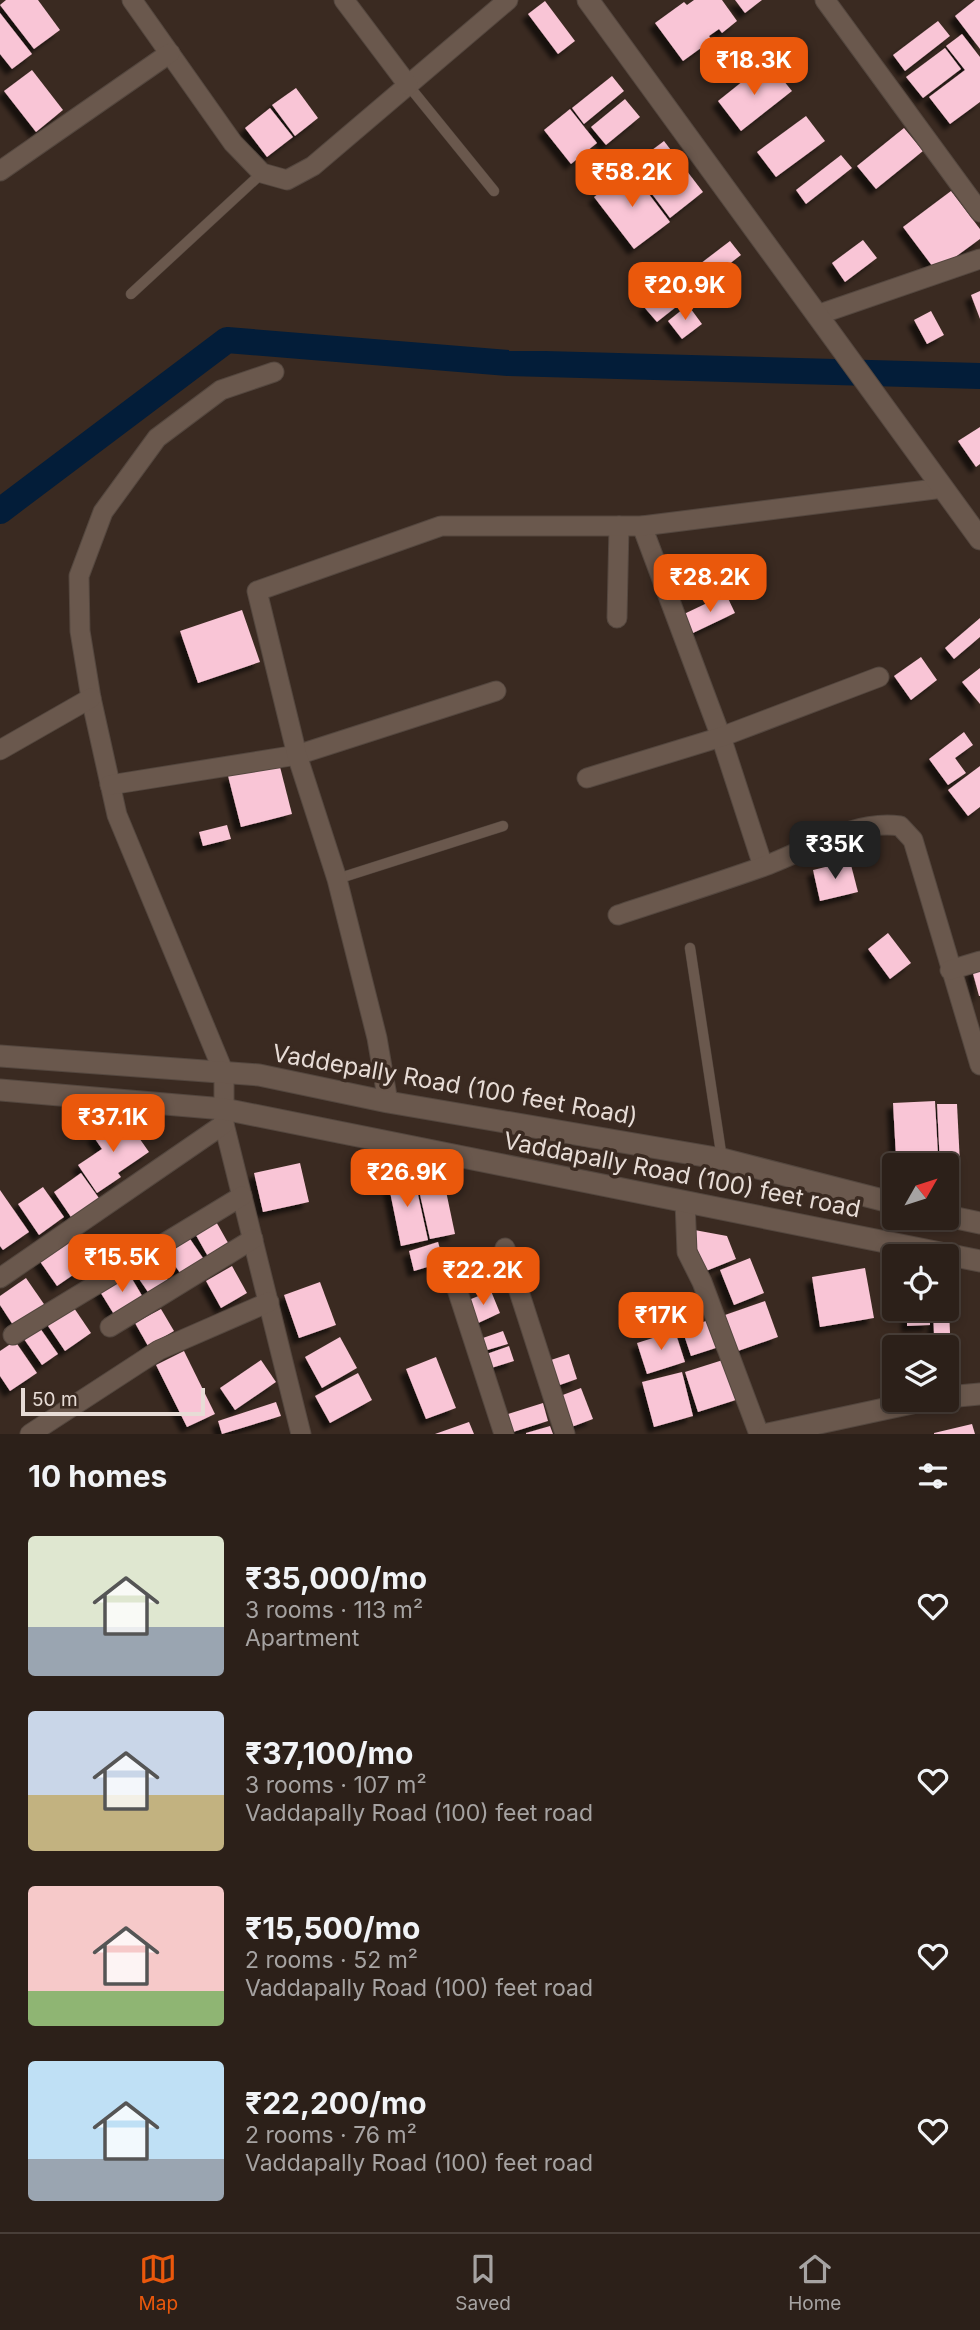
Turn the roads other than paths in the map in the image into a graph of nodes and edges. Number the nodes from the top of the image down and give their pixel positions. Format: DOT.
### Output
graph roads {
  1 [pos="132,0"];
  2 [pos="344,0"];
  3 [pos="508,0"];
  4 [pos="588,0"];
  5 [pos="825,0"];
  6 [pos="170,53"];
  7 [pos="408,85"];
  8 [pos="0,172"];
  9 [pos="262,173"];
  10 [pos="494,191"];
  11 [pos="980,212"];
  12 [pos="980,259"];
  13 [pos="131,294"];
  14 [pos="823,323"];
  15 [pos="274,372"];
  16 [pos="943,488"];
  17 [pos="619,526"];
  18 [pos="642,526"];
  19 [pos="980,539"];
  20 [pos="617,618"];
  21 [pos="879,677"];
  22 [pos="496,691"];
  23 [pos="91,698"];
  24 [pos="721,737"];
  25 [pos="0,750"];
  26 [pos="297,755"];
  27 [pos="587,778"];
  28 [pos="110,785"];
  29 [pos="503,826"];
  30 [pos="764,866"];
  31 [pos="337,879"];
  32 [pos="618,915"];
  33 [pos="690,948"];
  34 [pos="980,961"];
  35 [pos="950,970"];
  36 [pos="0,1056"];
  37 [pos="980,1065"];
  38 [pos="224,1073"];
  39 [pos="0,1090"];
  40 [pos="388,1102"];
  41 [pos="224,1116"];
  42 [pos="722,1159"];
  43 [pos="242,1196"];
  44 [pos="882,1200"];
  45 [pos="685,1202"];
  46 [pos="959,1219"];
  47 [pos="980,1223"];
  48 [pos="253,1239"];
  49 [pos="505,1248"];
  50 [pos="980,1261"];
  51 [pos="0,1278"];
  52 [pos="455,1283"];
  53 [pos="269,1303"];
  54 [pos="110,1328"];
  55 [pos="13,1335"];
  56 [pos="980,1394"];
  57 [pos="959,1396"];
  58 [pos="882,1409"];
  59 [pos="30,1434"];
  60 [pos="302,1434"];
  61 [pos="504,1434"];
  62 [pos="565,1434"];
  63 [pos="760,1434"];
  64 [pos="768,1434"];
  1 -- 6 [label="street"];
  2 -- 7 [label="street"];
  3 -- 7 [label="street"];
  4 -- 14 [label="main road"];
  5 -- 11 [label="street"];
  6 -- 8 [label="street"];
  6 -- 9 [label="street"];
  7 -- 9 [label="street"];
  7 -- 10 [label="lane"];
  9 -- 13 [label="lane"];
  12 -- 14 [label="street"];
  14 -- 16 [label="main road"];
  15 -- 23 [label="street"];
  16 -- 18 [label="street"];
  16 -- 19 [label="main road"];
  17 -- 18 [label="street"];
  17 -- 20 [label="street"];
  17 -- 26 [label="street"];
  18 -- 24 [label="street"];
  21 -- 24 [label="street"];
  22 -- 26 [label="street"];
  23 -- 25 [label="street"];
  23 -- 28 [label="street"];
  24 -- 27 [label="street"];
  24 -- 30 [label="street"];
  26 -- 28 [label="street"];
  26 -- 31 [label="street"];
  28 -- 38 [label="street"];
  29 -- 31 [label="lane"];
  30 -- 32 [label="street"];
  30 -- 35 [label="street"];
  31 -- 40 [label="street"];
  33 -- 42 [label="lane"];
  34 -- 35 [label="street"];
  35 -- 37 [label="street"];
  36 -- 38 [label="main road, Vaddepally Road (100 feet Road)"];
  38 -- 40 [label="main road, Vaddepally Road (100 feet Road)"];
  38 -- 41 [label="street"];
  39 -- 41 [label="main road, Vaddapally Road (100) feet road"];
  40 -- 42 [label="main road, Vaddepally Road (100 feet Road)"];
  41 -- 43 [label="street"];
  41 -- 45 [label="main road, Vaddapally Road (100) feet road"];
  41 -- 51 [label="street"];
  42 -- 44 [label="main road, Vaddepally Road (100 feet Road)"];
  43 -- 48 [label="street"];
  43 -- 55 [label="street"];
  45 -- 50 [label="main road, Vaddapally Road (100) feet road"];
  45 -- 63 [label="street"];
  46 -- 47 [label="main road"];
  48 -- 53 [label="street"];
  48 -- 54 [label="street"];
  49 -- 62 [label="street"];
  52 -- 61 [label="street"];
  53 -- 59 [label="street"];
  53 -- 60 [label="street"];
  56 -- 57 [label="main road"];
  58 -- 64 [label="main road"];
}
